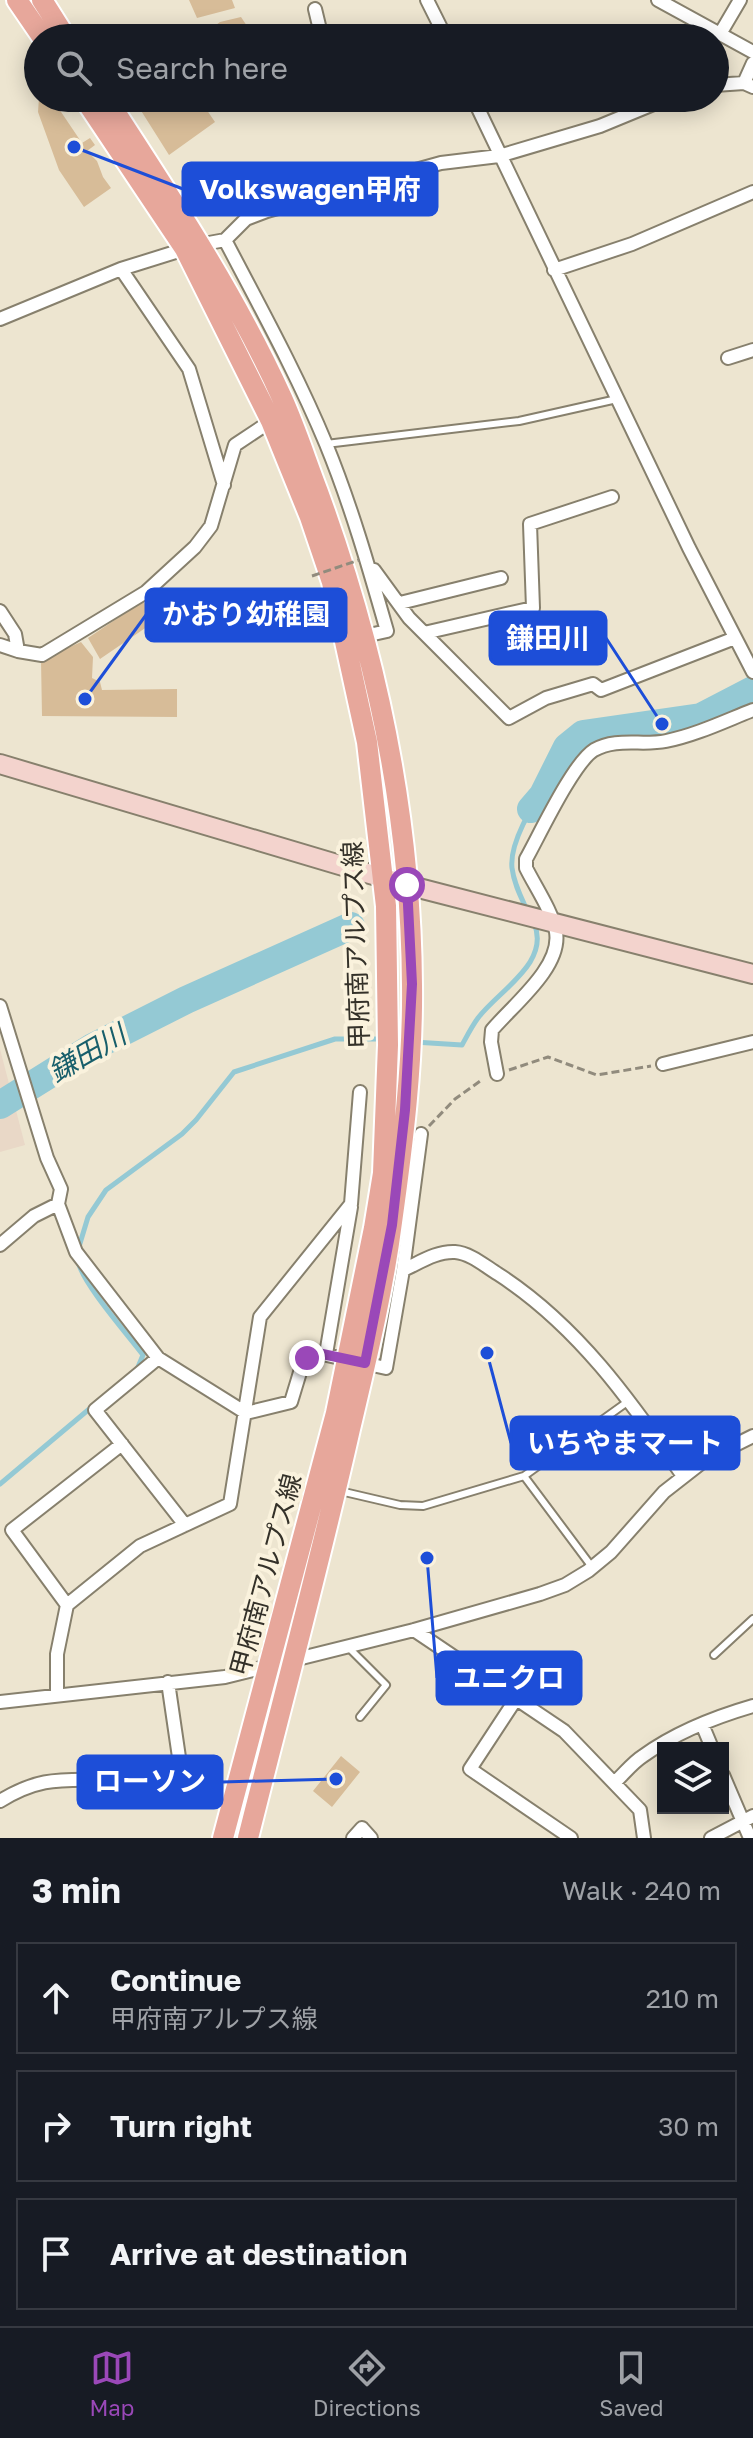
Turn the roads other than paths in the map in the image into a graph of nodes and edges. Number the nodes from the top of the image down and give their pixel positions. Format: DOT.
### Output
graph roads {
  1 [pos="17,0"];
  2 [pos="42,0"];
  3 [pos="427,0"];
  4 [pos="658,0"];
  5 [pos="740,0"];
  6 [pos="315,9"];
  7 [pos="33,24"];
  8 [pos="57,24"];
  9 [pos="319,24"];
  10 [pos="439,24"];
  11 [pos="702,24"];
  12 [pos="726,24"];
  13 [pos="729,39"];
  14 [pos="753,52"];
  15 [pos="753,63"];
  16 [pos="748,85"];
  17 [pos="94,112"];
  18 [pos="114,112"];
  19 [pos="479,112"];
  20 [pos="634,112"];
  21 [pos="499,156"];
  22 [pos="753,192"];
  23 [pos="225,240"];
  24 [pos="192,247"];
  25 [pos="121,269"];
  26 [pos="554,270"];
  27 [pos="0,319"];
  28 [pos="753,350"];
  29 [pos="728,358"];
  30 [pos="617,399"];
  31 [pos="271,421"];
  32 [pos="326,444"];
  33 [pos="224,485"];
  34 [pos="612,497"];
  35 [pos="363,561"];
  36 [pos="501,578"];
  37 [pos="400,603"];
  38 [pos="0,611"];
  39 [pos="424,633"];
  40 [pos="355,638"];
  41 [pos="735,638"];
  42 [pos="0,645"];
  43 [pos="18,651"];
  44 [pos="753,672"];
  45 [pos="753,710"];
  46 [pos="0,764"];
  47 [pos="383,876"];
  48 [pos="407,885"];
  49 [pos="548,921"];
  50 [pos="753,974"];
  51 [pos="0,1006"];
  52 [pos="753,1042"];
  53 [pos="663,1064"];
  54 [pos="497,1074"];
  55 [pos="360,1092"];
  56 [pos="421,1134"];
  57 [pos="58,1204"];
  58 [pos="351,1204"];
  59 [pos="0,1245"];
  60 [pos="403,1270"];
  61 [pos="326,1354"];
  62 [pos="158,1358"];
  63 [pos="357,1361"];
  64 [pos="630,1400"];
  65 [pos="246,1413"];
  66 [pos="753,1436"];
  67 [pos="122,1444"];
  68 [pos="524,1476"];
  69 [pos="683,1476"];
  70 [pos="336,1490"];
  71 [pos="185,1525"];
  72 [pos="592,1567"];
  73 [pos="67,1605"];
  74 [pos="753,1619"];
  75 [pos="414,1630"];
  76 [pos="348,1647"];
  77 [pos="714,1655"];
  78 [pos="292,1661"];
  79 [pos="267,1668"];
  80 [pos="168,1682"];
  81 [pos="57,1694"];
  82 [pos="516,1699"];
  83 [pos="0,1702"];
  84 [pos="753,1706"];
  85 [pos="360,1717"];
  86 [pos="702,1724"];
  87 [pos="710,1742"];
  88 [pos="615,1782"];
  89 [pos="729,1786"];
  90 [pos="0,1801"];
  91 [pos="748,1819"];
  92 [pos="223,1838"];
  93 [pos="248,1838"];
  94 [pos="353,1838"];
  95 [pos="371,1838"];
  96 [pos="571,1838"];
  97 [pos="644,1838"];
  98 [pos="711,1838"];
  99 [pos="750,1838"];
  1 -- 7 [label="main road"];
  2 -- 8 [label="main road"];
  3 -- 10 [label="street"];
  4 -- 11 [label="street"];
  5 -- 12 [label="street"];
  6 -- 9 [label="street"];
  13 -- 14 [label="street"];
  15 -- 16 [label="street"];
  17 -- 24 [label="main road, 甲府南アルプス線"];
  18 -- 24 [label="main road, 甲府南アルプス線"];
  19 -- 21 [label="street"];
  20 -- 21 [label="street"];
  21 -- 23 [label="street"];
  21 -- 26 [label="street"];
  22 -- 26 [label="street"];
  23 -- 24 [label="street"];
  23 -- 32 [label="street"];
  24 -- 25 [label="street"];
  24 -- 31 [label="main road, 甲府南アルプス線"];
  24 -- 40 [label="main road, 甲府南アルプス線"];
  25 -- 27 [label="street"];
  25 -- 33 [label="street"];
  26 -- 30 [label="street"];
  28 -- 29 [label="street"];
  30 -- 32 [label="lane"];
  30 -- 41 [label="street"];
  31 -- 33 [label="street"];
  31 -- 40 [label="main road, 甲府南アルプス線"];
  32 -- 35 [label="street"];
  33 -- 43 [label="street"];
  34 -- 39 [label="street"];
  35 -- 37 [label="street"];
  35 -- 40 [label="street"];
  36 -- 37 [label="street"];
  37 -- 39 [label="street"];
  38 -- 43 [label="street"];
  39 -- 41 [label="street"];
  40 -- 47 [label="main road, 甲府南アルプス線"];
  40 -- 48 [label="main road, 甲府南アルプス線"];
  41 -- 44 [label="street"];
  42 -- 43 [label="street"];
  45 -- 49 [label="street"];
  46 -- 47 [label="street"];
  47 -- 48 [label="street"];
  47 -- 63 [label="main road, 甲府南アルプス線"];
  48 -- 49 [label="street"];
  48 -- 63 [label="main road, 甲府南アルプス線"];
  49 -- 50 [label="street"];
  49 -- 54 [label="street"];
  51 -- 57 [label="street"];
  52 -- 53 [label="street"];
  55 -- 58 [label="street"];
  56 -- 60 [label="street"];
  57 -- 59 [label="street"];
  57 -- 62 [label="street"];
  58 -- 61 [label="street"];
  58 -- 65 [label="street"];
  60 -- 63 [label="street"];
  60 -- 64 [label="street"];
  61 -- 63 [label="street"];
  61 -- 65 [label="street"];
  62 -- 65 [label="street"];
  62 -- 67 [label="street"];
  63 -- 70 [label="main road, 甲府南アルプス線"];
  63 -- 79 [label="main road, 甲府南アルプス線"];
  64 -- 68 [label="lane"];
  64 -- 69 [label="street"];
  65 -- 71 [label="street"];
  66 -- 69 [label="street"];
  67 -- 71 [label="street"];
  67 -- 73 [label="street"];
  68 -- 70 [label="lane"];
  68 -- 72 [label="lane"];
  69 -- 72 [label="street"];
  70 -- 78 [label="main road, 甲府南アルプス線"];
  71 -- 73 [label="street"];
  72 -- 75 [label="street"];
  73 -- 81 [label="street"];
  74 -- 77 [label="lane"];
  75 -- 76 [label="street"];
  75 -- 82 [label="street"];
  76 -- 78 [label="street"];
  76 -- 85 [label="lane"];
  78 -- 79 [label="street"];
  78 -- 93 [label="main road, 甲府南アルプス線"];
  79 -- 80 [label="street"];
  79 -- 92 [label="main road, 甲府南アルプス線"];
  80 -- 81 [label="street"];
  80 -- 90 [label="street"];
  81 -- 83 [label="street"];
  82 -- 88 [label="street"];
  82 -- 96 [label="street"];
  84 -- 86 [label="street"];
  86 -- 87 [label="street"];
  86 -- 88 [label="street"];
  88 -- 97 [label="street"];
  89 -- 91 [label="street"];
  91 -- 98 [label="street"];
  91 -- 99 [label="street"];
  94 -- 95 [label="street"];
}
